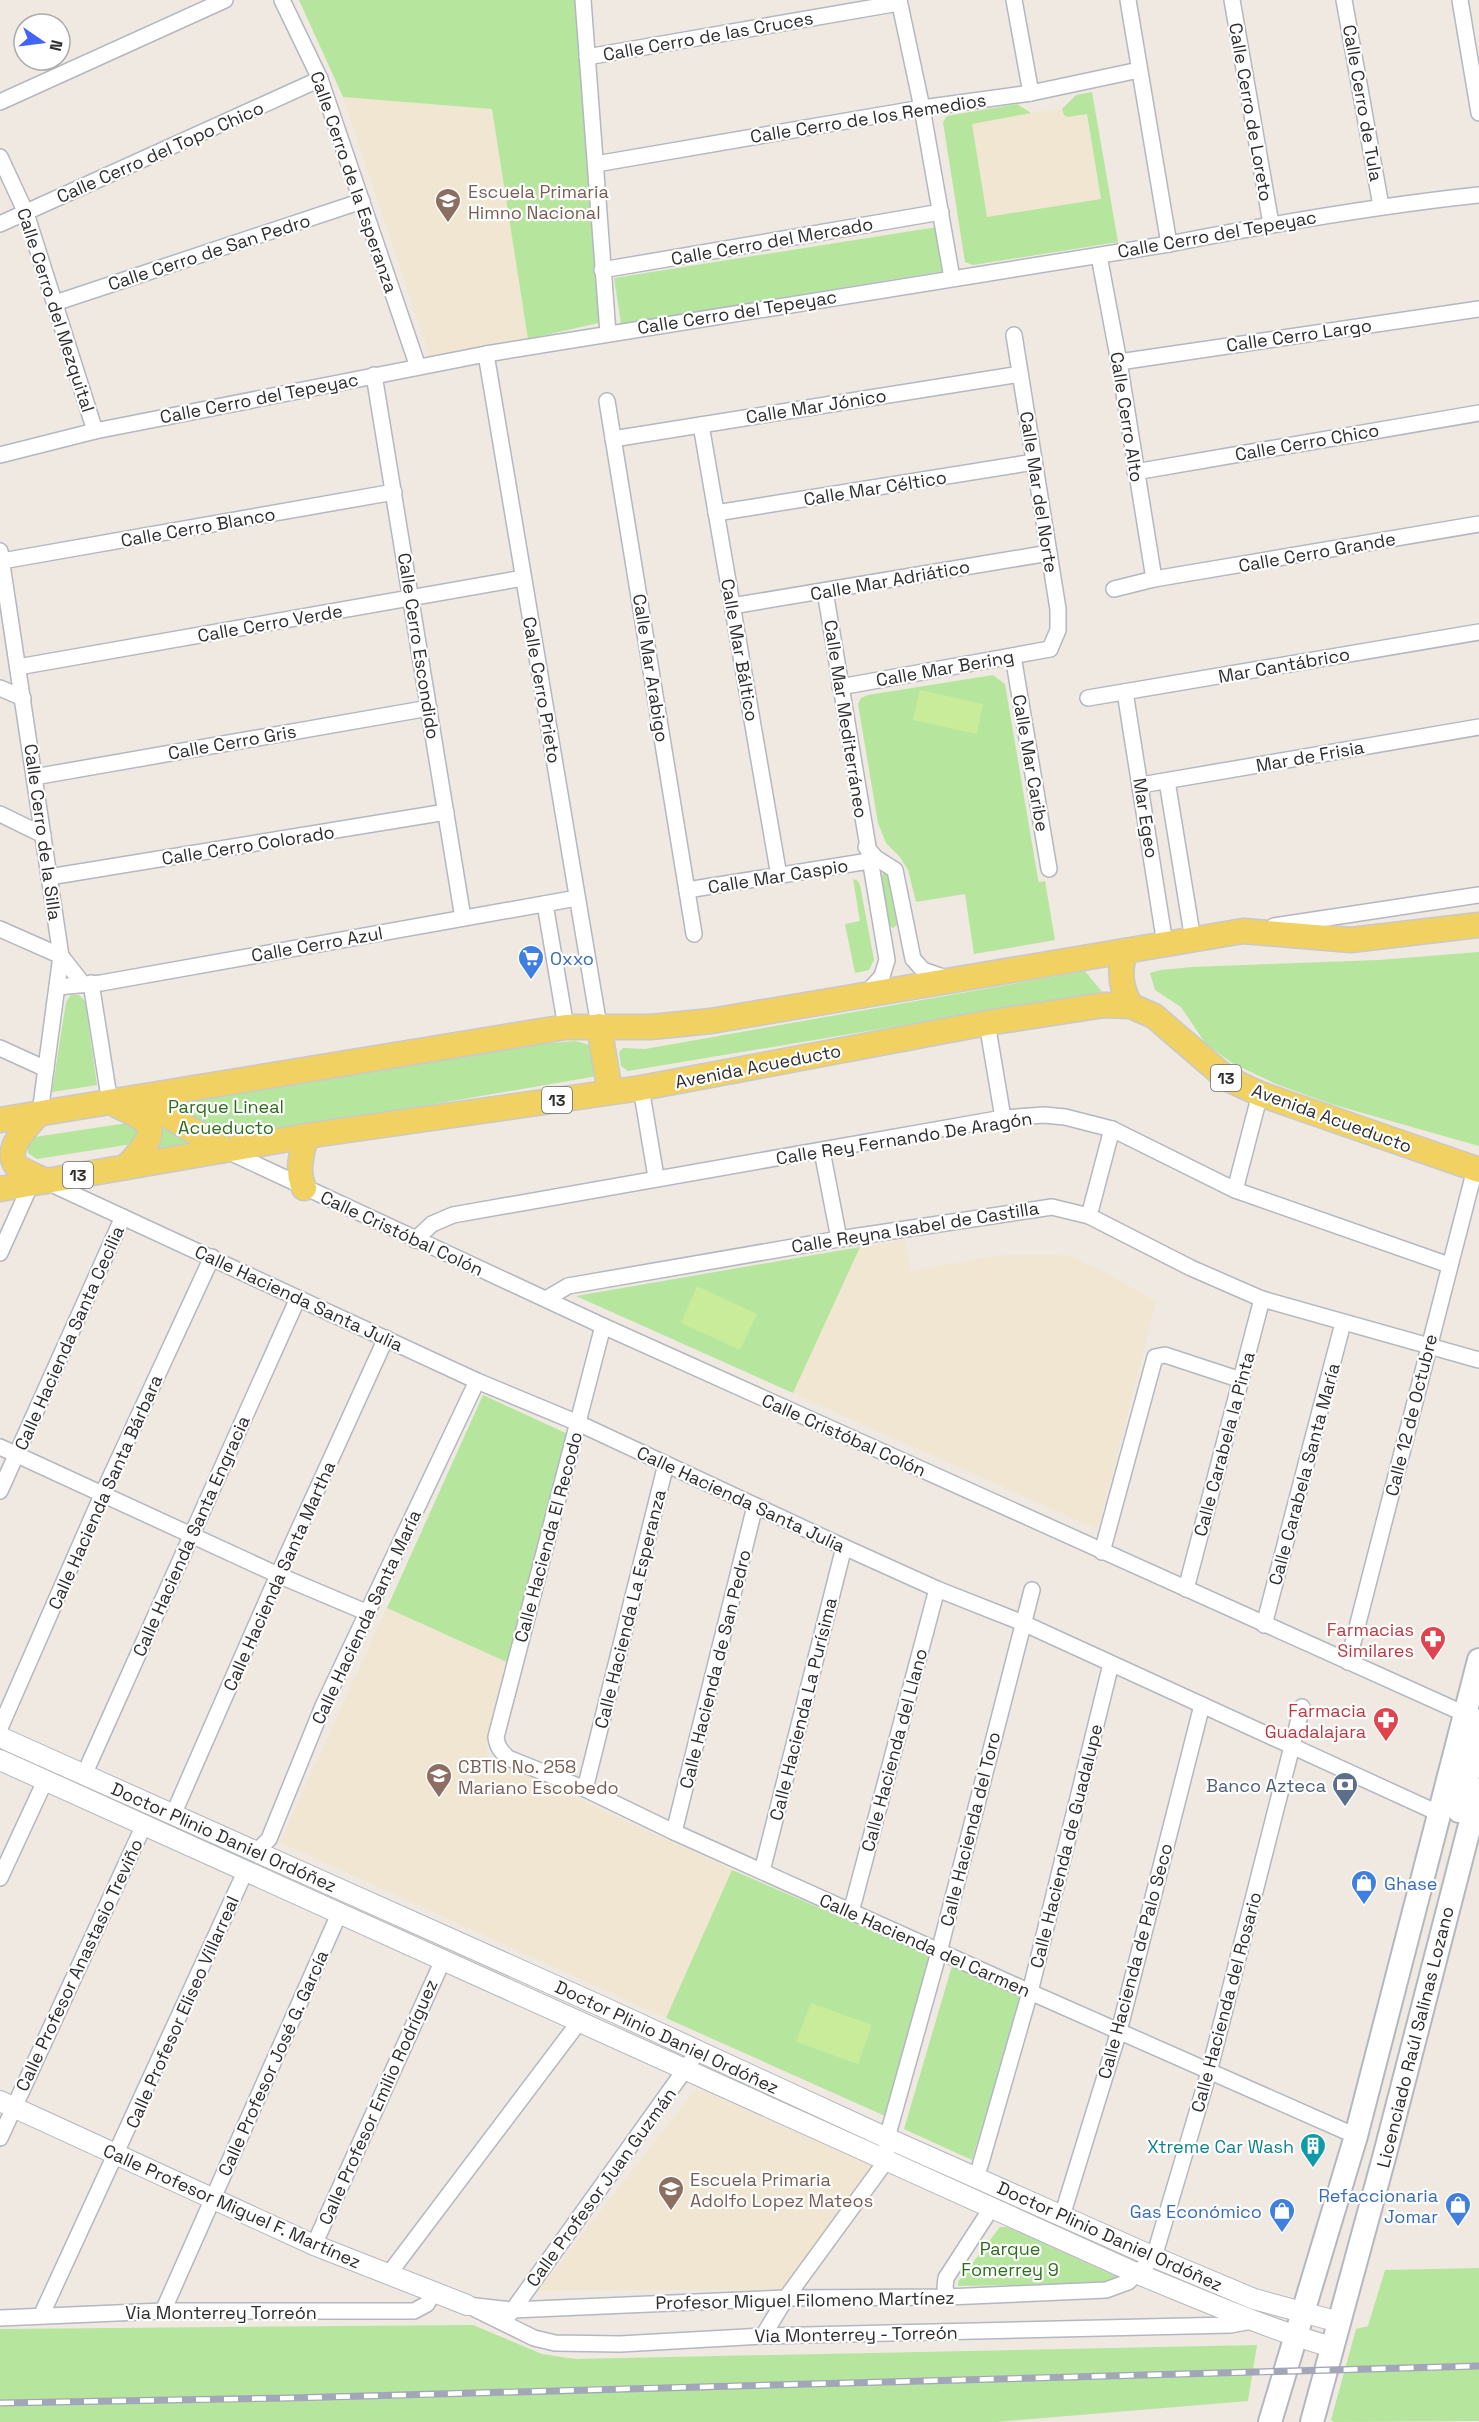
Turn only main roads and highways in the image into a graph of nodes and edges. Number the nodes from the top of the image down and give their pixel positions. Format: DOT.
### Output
graph roads {
  1 [pos="1479,925"];
  2 [pos="1125,951"];
  3 [pos="1094,956"];
  4 [pos="1104,1005"];
  5 [pos="1131,1006"];
  6 [pos="599,1026"];
  7 [pos="610,1092"];
  8 [pos="138,1098"];
  9 [pos="110,1103"];
  10 [pos="39,1114"];
  11 [pos="0,1120"];
  12 [pos="306,1136"];
  13 [pos="225,1150"];
  14 [pos="126,1167"];
  15 [pos="1477,1169"];
  16 [pos="24,1173"];
  17 [pos="304,1188"];
  18 [pos="0,1189"];
  19 [pos="1479,1660"];
  20 [pos="1471,1707"];
  21 [pos="1479,1790"];
  22 [pos="1460,1859"];
  23 [pos="1270,2422"];
  24 [pos="1312,2422"];
  1 -- 2 [label="main road"];
  2 -- 3 [label="main road"];
  2 -- 5 [label="main road"];
  3 -- 4 [label="main road"];
  3 -- 6 [label="main road"];
  4 -- 5 [label="main road, Avenida Acueducto / 13"];
  4 -- 7 [label="main road, Avenida Acueducto / 13"];
  5 -- 15 [label="main road, Avenida Acueducto / 13"];
  6 -- 7 [label="main road"];
  6 -- 8 [label="main road"];
  7 -- 12 [label="main road, Avenida Acueducto / 13"];
  8 -- 9 [label="main road"];
  8 -- 13 [label="main road"];
  9 -- 10 [label="main road"];
  9 -- 14 [label="main road"];
  10 -- 11 [label="main road"];
  10 -- 16 [label="main road"];
  12 -- 13 [label="main road, Avenida Acueducto / 13"];
  12 -- 17 [label="main road"];
  13 -- 14 [label="main road, Avenida Acueducto / 13"];
  14 -- 16 [label="main road, Avenida Acueducto / 13"];
  16 -- 18 [label="main road, Avenida Acueducto / 13"];
  19 -- 20 [label="main road"];
  20 -- 22 [label="main road"];
  20 -- 23 [label="main road"];
  21 -- 22 [label="main road, Licenciado Raúl Salinas Lozano"];
  22 -- 24 [label="main road, Licenciado Raúl Salinas Lozano"];
}
